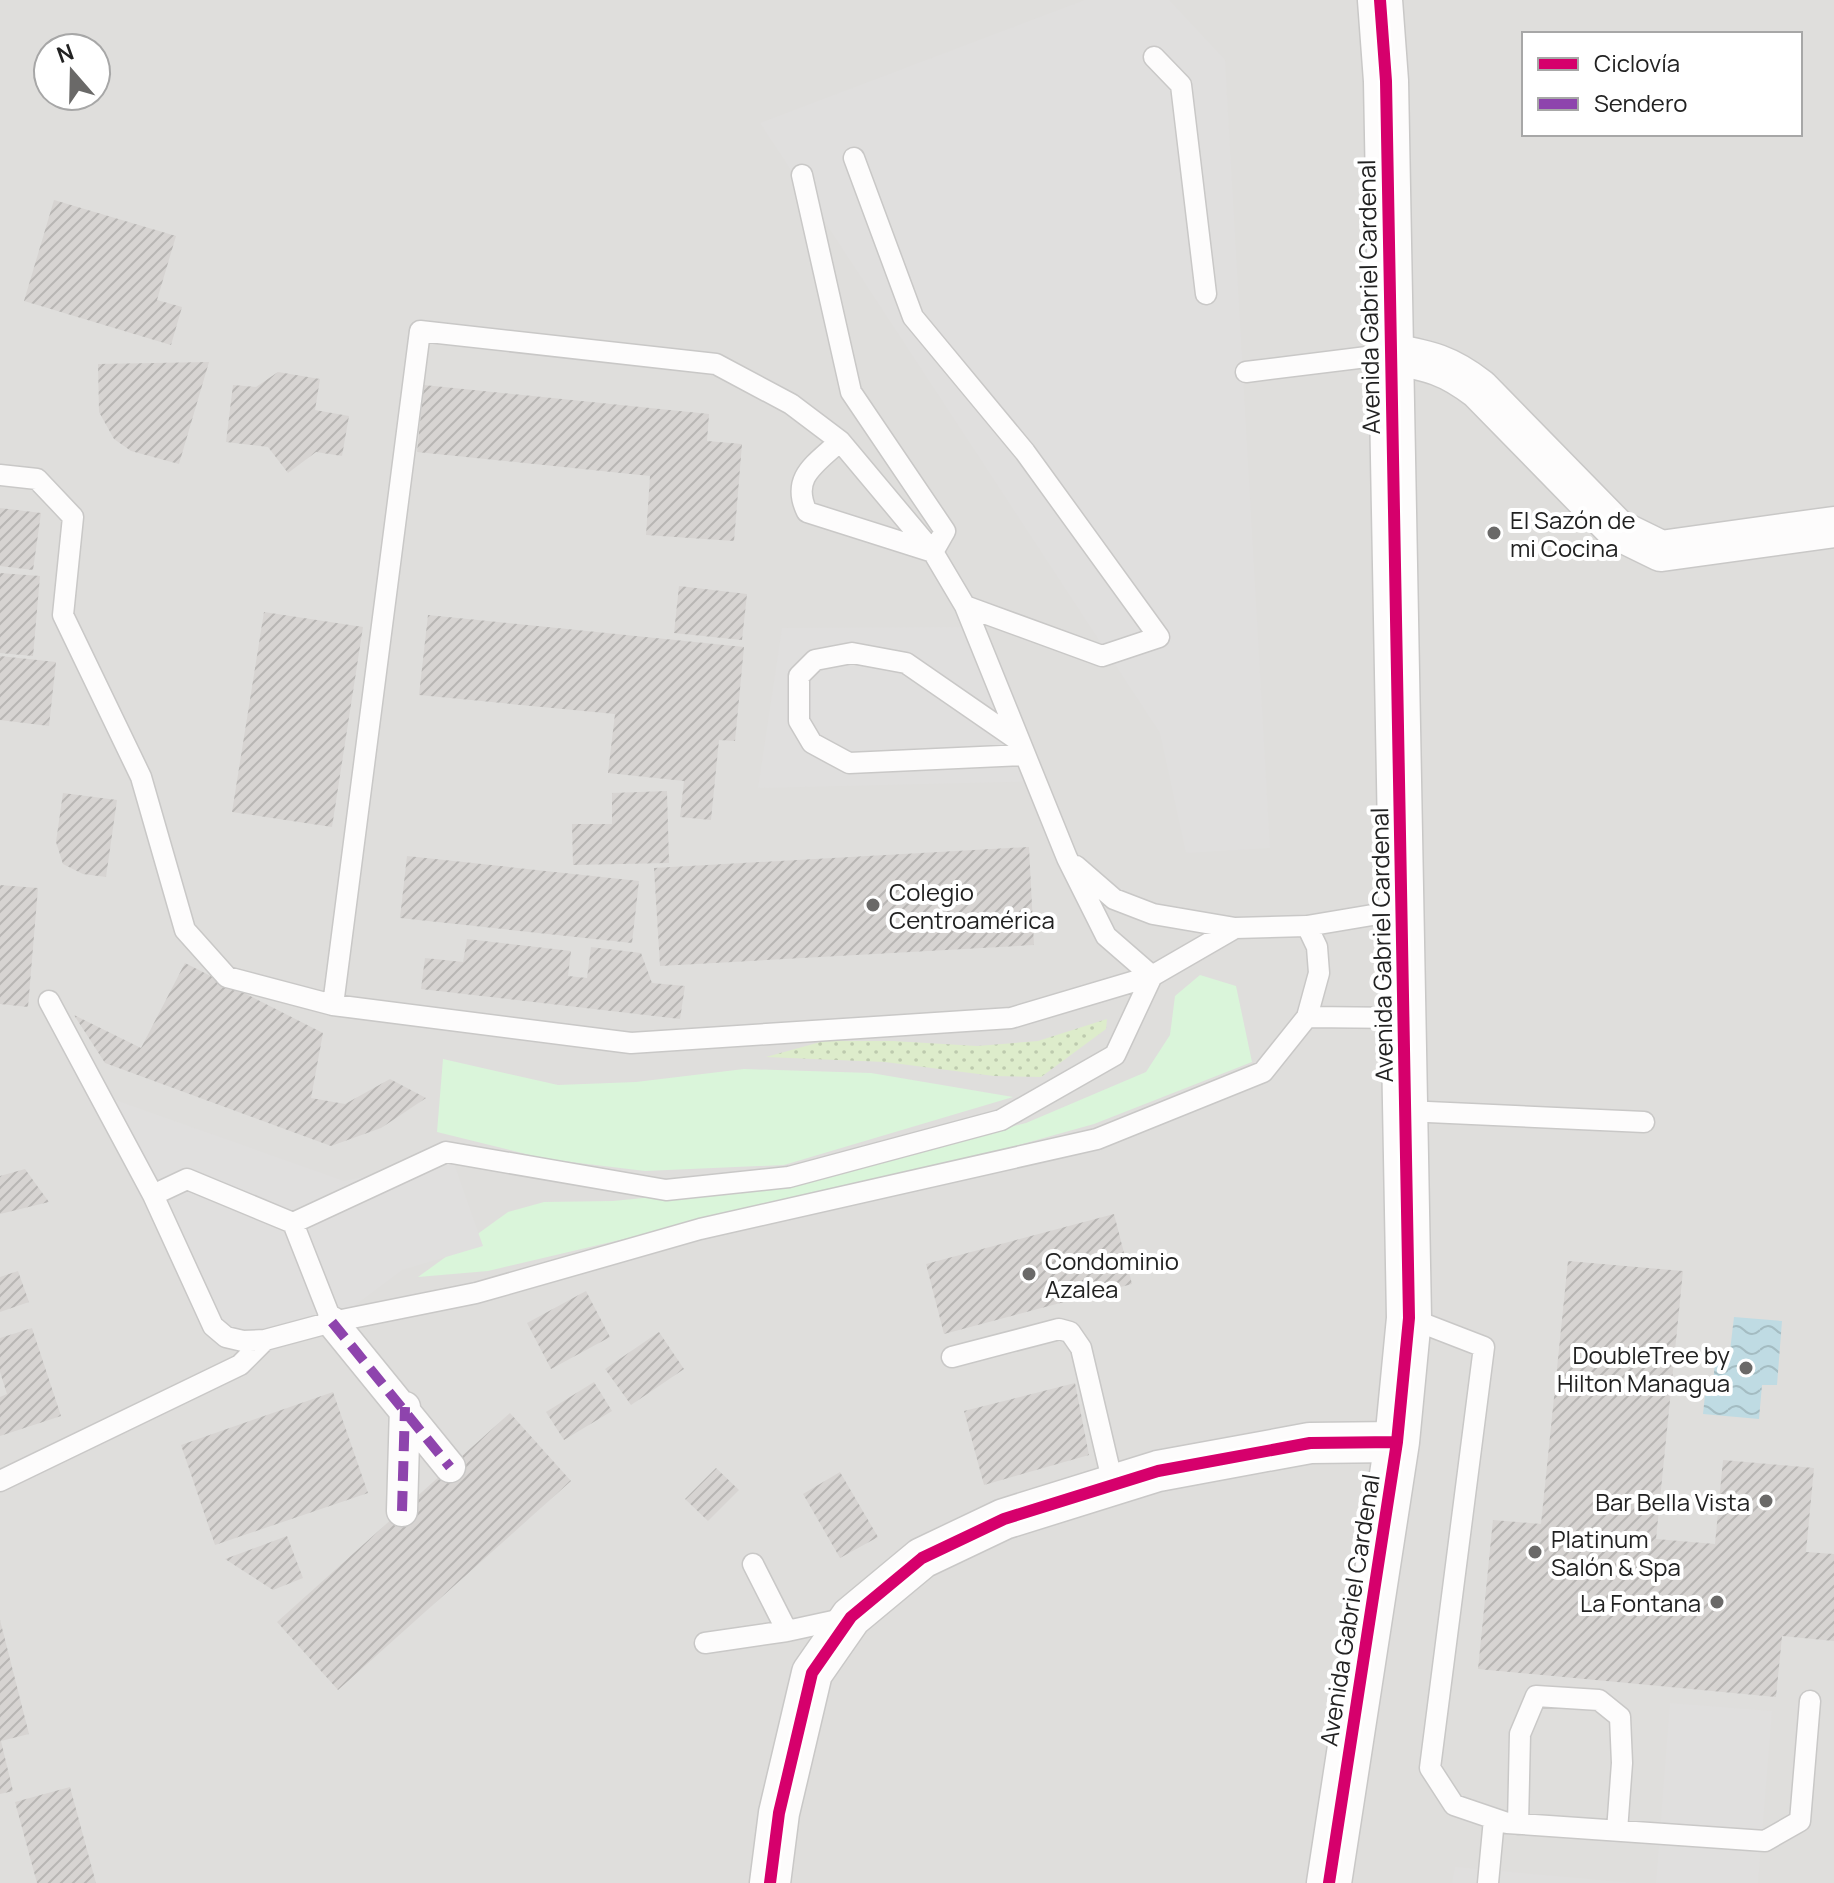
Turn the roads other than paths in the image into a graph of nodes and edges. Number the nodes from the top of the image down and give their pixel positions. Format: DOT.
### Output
graph roads {
  1 [pos="1380,0"];
  2 [pos="1154,57"];
  3 [pos="854,158"];
  4 [pos="802,175"];
  5 [pos="1206,294"];
  6 [pos="1391,354"];
  7 [pos="1246,372"];
  8 [pos="840,441"];
  9 [pos="0,475"];
  10 [pos="1834,527"];
  11 [pos="933,552"];
  12 [pos="965,606"];
  13 [pos="1022,748"];
  14 [pos="1067,858"];
  15 [pos="1402,910"];
  16 [pos="1307,926"];
  17 [pos="1235,928"];
  18 [pos="1152,976"];
  19 [pos="49,1001"];
  20 [pos="333,1005"];
  21 [pos="1307,1017"];
  22 [pos="1404,1018"];
  23 [pos="1406,1111"];
  24 [pos="1644,1122"];
  25 [pos="153,1195"];
  26 [pos="293,1223"];
  27 [pos="1409,1318"];
  28 [pos="332,1322"];
  29 [pos="265,1340"];
  30 [pos="952,1357"];
  31 [pos="405,1407"];
  32 [pos="1397,1442"];
  33 [pos="450,1467"];
  34 [pos="0,1481"];
  35 [pos="1113,1484"];
  36 [pos="402,1511"];
  37 [pos="753,1564"];
  38 [pos="851,1617"];
  39 [pos="787,1631"];
  40 [pos="705,1643"];
  41 [pos="1810,1701"];
  42 [pos="1494,1819"];
  43 [pos="1518,1824"];
  44 [pos="1617,1831"];
  45 [pos="770,1883"];
  46 [pos="1329,1883"];
  47 [pos="1488,1883"];
  1 -- 6 [label="street, Avenida Gabriel Cardenal"];
  2 -- 5 [label="lane"];
  3 -- 12 [label="lane"];
  4 -- 11 [label="lane"];
  6 -- 7 [label="lane"];
  6 -- 10 [label="street"];
  6 -- 15 [label="street, Avenida Gabriel Cardenal"];
  8 -- 11 [label="lane"];
  8 -- 11 [label="lane"];
  8 -- 20 [label="lane"];
  9 -- 20 [label="lane"];
  11 -- 12 [label="lane"];
  12 -- 13 [label="lane"];
  13 -- 13 [label="lane"];
  13 -- 14 [label="lane"];
  14 -- 17 [label="lane"];
  14 -- 18 [label="lane"];
  15 -- 16 [label="lane"];
  15 -- 22 [label="street, Avenida Gabriel Cardenal"];
  16 -- 17 [label="lane"];
  16 -- 21 [label="lane"];
  17 -- 18 [label="lane"];
  18 -- 20 [label="lane"];
  18 -- 26 [label="lane"];
  19 -- 25 [label="lane"];
  21 -- 22 [label="lane"];
  21 -- 28 [label="lane"];
  22 -- 23 [label="street, Avenida Gabriel Cardenal"];
  23 -- 24 [label="lane"];
  23 -- 27 [label="street, Avenida Gabriel Cardenal"];
  25 -- 26 [label="lane"];
  25 -- 29 [label="lane"];
  26 -- 28 [label="lane"];
  27 -- 32 [label="street, Avenida Gabriel Cardenal"];
  27 -- 42 [label="lane"];
  28 -- 29 [label="lane"];
  28 -- 31 [label="street"];
  29 -- 34 [label="lane"];
  30 -- 35 [label="lane"];
  31 -- 33 [label="street"];
  31 -- 36 [label="street"];
  32 -- 35 [label="street"];
  32 -- 46 [label="street, Avenida Gabriel Cardenal"];
  35 -- 38 [label="street"];
  37 -- 39 [label="lane"];
  38 -- 39 [label="lane"];
  38 -- 45 [label="street"];
  39 -- 40 [label="lane"];
  41 -- 44 [label="lane"];
  42 -- 43 [label="lane"];
  42 -- 47 [label="lane"];
  43 -- 44 [label="lane"];
  43 -- 44 [label="lane"];
}
